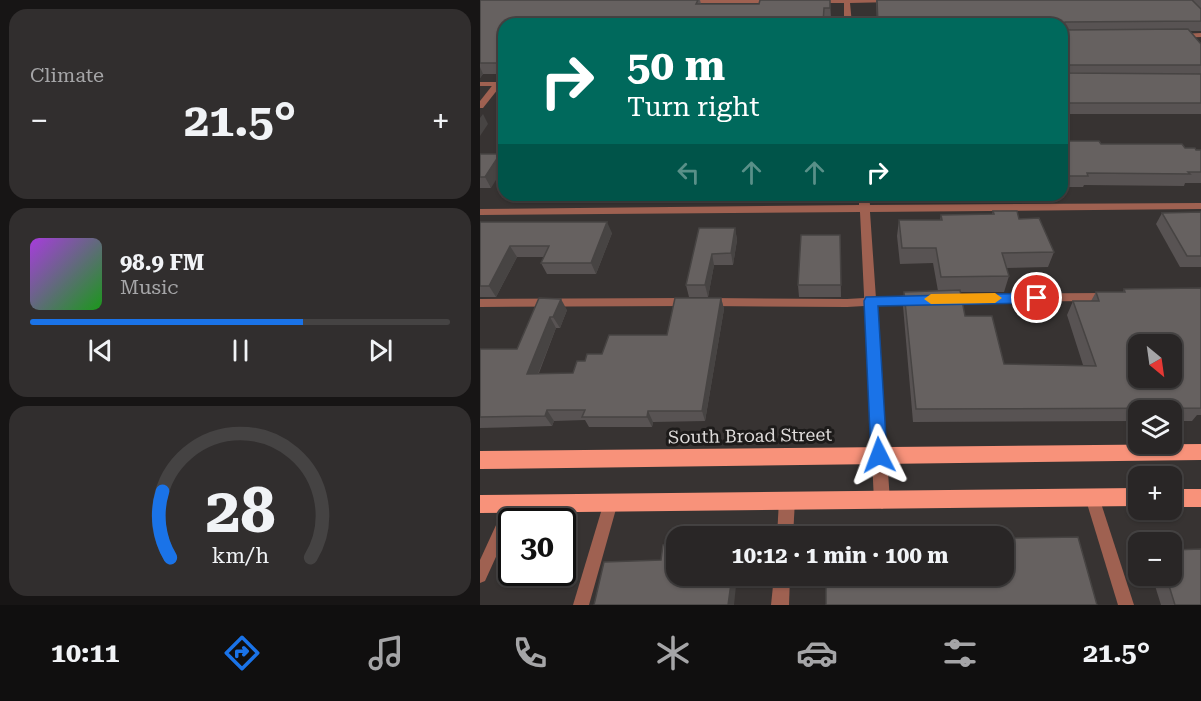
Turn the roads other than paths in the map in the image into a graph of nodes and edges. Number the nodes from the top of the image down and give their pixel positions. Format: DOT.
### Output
graph roads {
  1 [pos="896,0"];
  2 [pos="671,1"];
  3 [pos="730,1"];
  4 [pos="789,1"];
  5 [pos="800,1"];
  6 [pos="847,1"];
  7 [pos="848,18"];
  8 [pos="1201,35"];
  9 [pos="1166,36"];
  10 [pos="480,84"];
  11 [pos="498,84"];
  12 [pos="498,87"];
  13 [pos="480,106"];
  14 [pos="865,202"];
  15 [pos="1201,206"];
  16 [pos="480,212"];
  17 [pos="1118,297"];
  18 [pos="870,301"];
  19 [pos="480,303"];
  20 [pos="1201,452"];
  21 [pos="879,455"];
  22 [pos="480,460"];
  23 [pos="1092,497"];
  24 [pos="1128,497"];
  25 [pos="1182,498"];
  26 [pos="1201,498"];
  27 [pos="787,500"];
  28 [pos="882,501"];
  29 [pos="611,502"];
  30 [pos="480,504"];
  31 [pos="513,504"];
  32 [pos="786,526"];
  33 [pos="480,576"];
  34 [pos="781,586"];
  35 [pos="581,605"];
  36 [pos="780,605"];
  37 [pos="1126,605"];
  1 -- 6 [label="street"];
  2 -- 3 [label="street"];
  3 -- 4 [label="street"];
  5 -- 6 [label="street"];
  6 -- 7 [label="street"];
  8 -- 9 [label="lane"];
  10 -- 11 [label="street"];
  12 -- 13 [label="lane"];
  14 -- 15 [label="street"];
  14 -- 16 [label="street"];
  14 -- 18 [label="street"];
  17 -- 18 [label="lane"];
  18 -- 19 [label="lane"];
  18 -- 21 [label="street"];
  20 -- 21 [label="main road, South Broad Street"];
  21 -- 22 [label="main road, South Broad Street"];
  21 -- 28 [label="street"];
  23 -- 24 [label="main road"];
  23 -- 28 [label="main road"];
  23 -- 37 [label="lane"];
  25 -- 26 [label="main road"];
  27 -- 28 [label="main road"];
  27 -- 29 [label="main road"];
  27 -- 32 [label="street"];
  29 -- 31 [label="main road"];
  29 -- 35 [label="lane"];
  30 -- 31 [label="main road"];
  31 -- 33 [label="lane"];
  34 -- 36 [label="street"];
}
